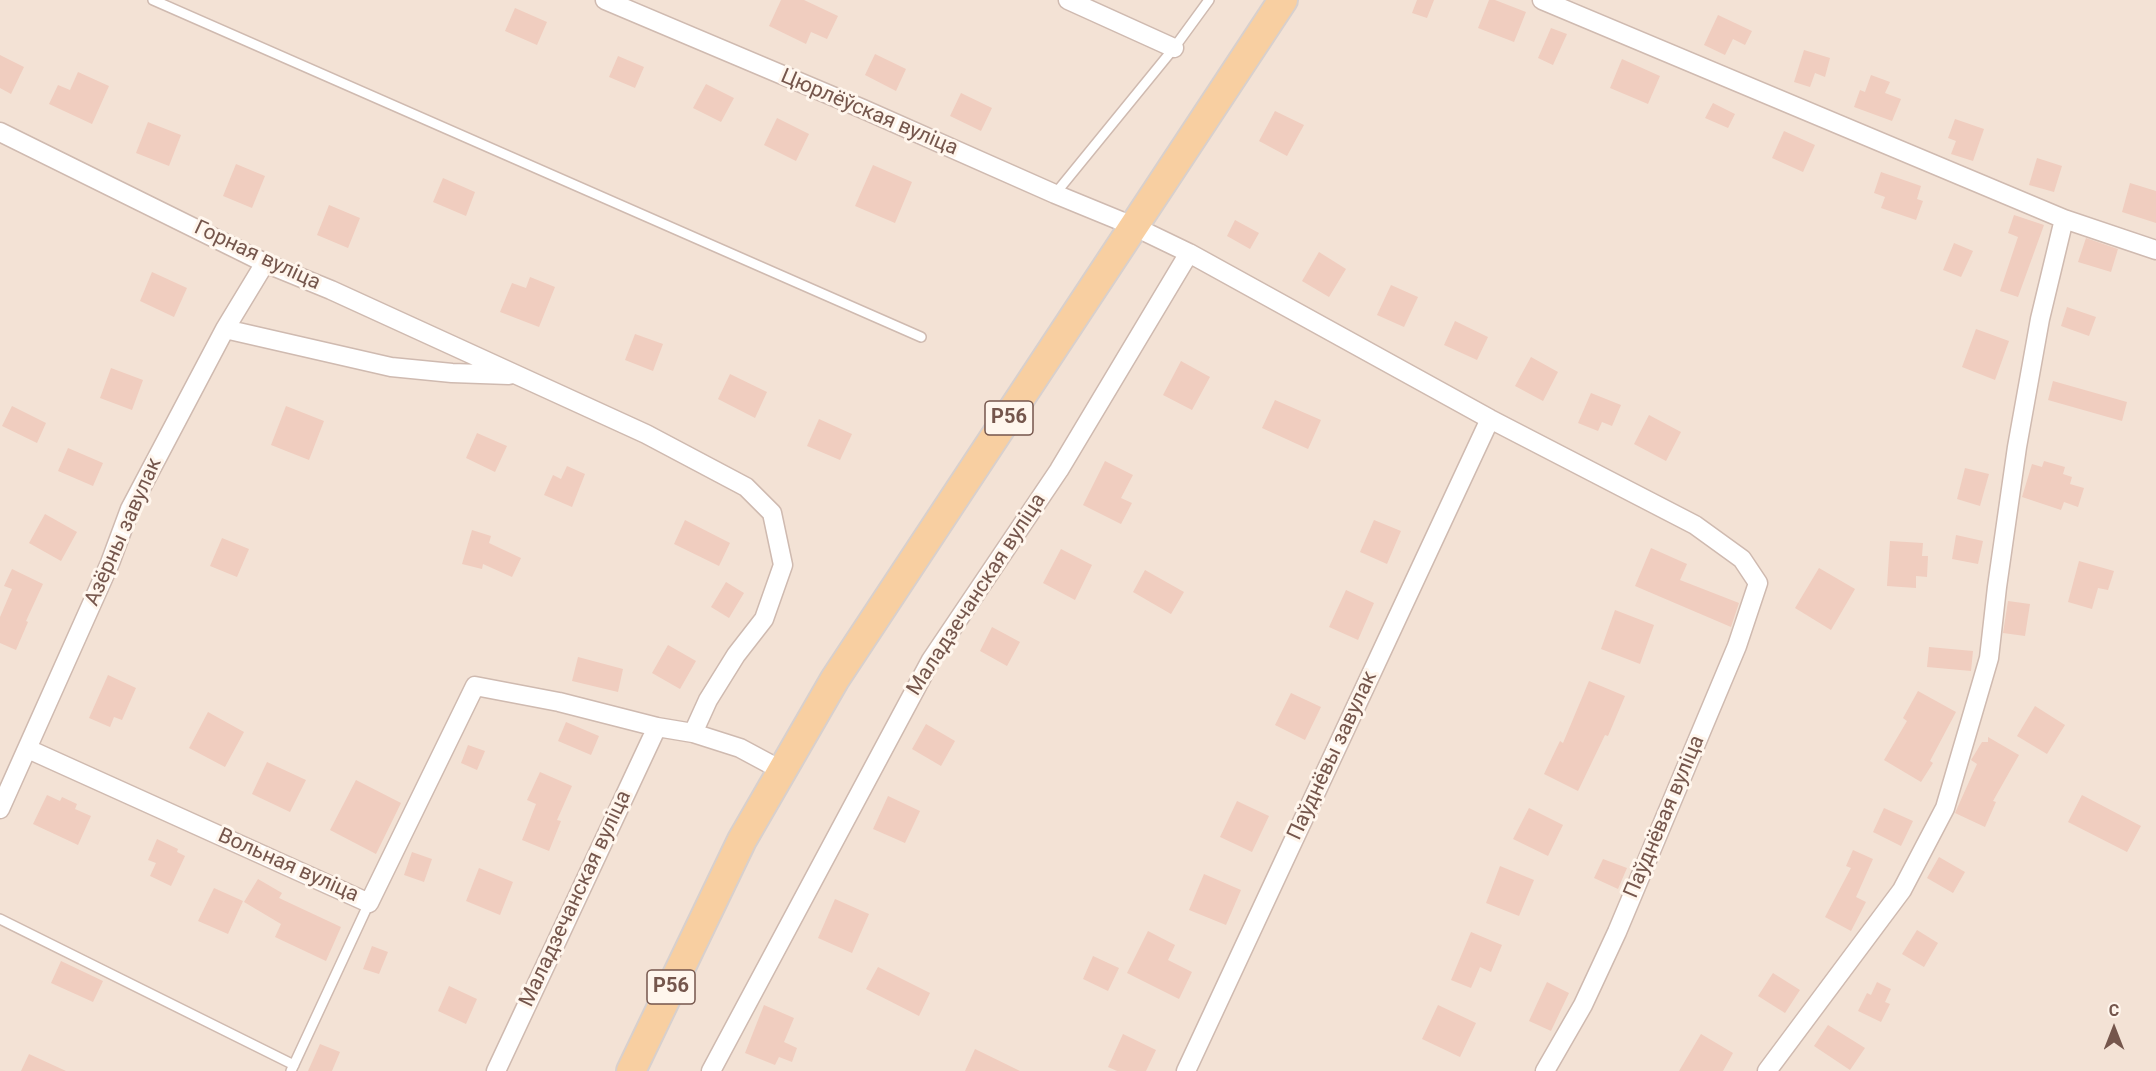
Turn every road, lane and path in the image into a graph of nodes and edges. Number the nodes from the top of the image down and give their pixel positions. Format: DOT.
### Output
graph roads {
  1 [pos="153,0"];
  2 [pos="605,0"];
  3 [pos="1068,0"];
  4 [pos="1209,0"];
  5 [pos="1283,0"];
  6 [pos="1542,0"];
  7 [pos="1174,48"];
  8 [pos="0,132"];
  9 [pos="1054,194"];
  10 [pos="2064,219"];
  11 [pos="1133,226"];
  12 [pos="2156,250"];
  13 [pos="1189,253"];
  14 [pos="265,262"];
  15 [pos="225,329"];
  16 [pos="921,337"];
  17 [pos="517,375"];
  18 [pos="1490,419"];
  19 [pos="1742,559"];
  20 [pos="657,727"];
  21 [pos="693,733"];
  22 [pos="28,748"];
  23 [pos="781,770"];
  24 [pos="0,809"];
  25 [pos="369,903"];
  26 [pos="0,919"];
  27 [pos="292,1068"];
  28 [pos="496,1071"];
  29 [pos="631,1071"];
  30 [pos="711,1071"];
  31 [pos="1186,1071"];
  32 [pos="1545,1071"];
  33 [pos="1767,1071"];
  1 -- 16 [label="lane"];
  2 -- 9 [label="street, Цюрлёўская вуліца"];
  3 -- 7 [label="street"];
  4 -- 7 [label="lane"];
  5 -- 11 [label="main road, Р56"];
  6 -- 10 [label="street"];
  7 -- 9 [label="lane"];
  8 -- 14 [label="street, Горная вуліца"];
  9 -- 11 [label="street, Цюрлёўская вуліца"];
  10 -- 12 [label="street"];
  10 -- 33 [label="street"];
  11 -- 13 [label="street, Цюрлёўская вуліца"];
  11 -- 23 [label="main road, Р56"];
  13 -- 18 [label="street, Цюрлёўская вуліца"];
  13 -- 30 [label="street, Маладзечанская вуліца"];
  14 -- 15 [label="street, Азёрны завулак"];
  14 -- 17 [label="street, Горная вуліца"];
  15 -- 17 [label="street, Горная вуліца"];
  15 -- 22 [label="street, Азёрны завулак"];
  17 -- 21 [label="street, Горная вуліца"];
  18 -- 19 [label="street, Цюрлёўская вуліца"];
  18 -- 31 [label="street, Паўднёвы завулак"];
  19 -- 32 [label="street, Паўднёвая вуліца"];
  20 -- 21 [label="street"];
  20 -- 25 [label="street, Вольная вуліца"];
  20 -- 28 [label="street, Маладзечанская вуліца"];
  21 -- 23 [label="street"];
  22 -- 24 [label="street, Азёрны завулак"];
  22 -- 25 [label="street, Вольная вуліца"];
  23 -- 29 [label="main road, Р56"];
  25 -- 27 [label="lane"];
  26 -- 27 [label="lane"];
}
